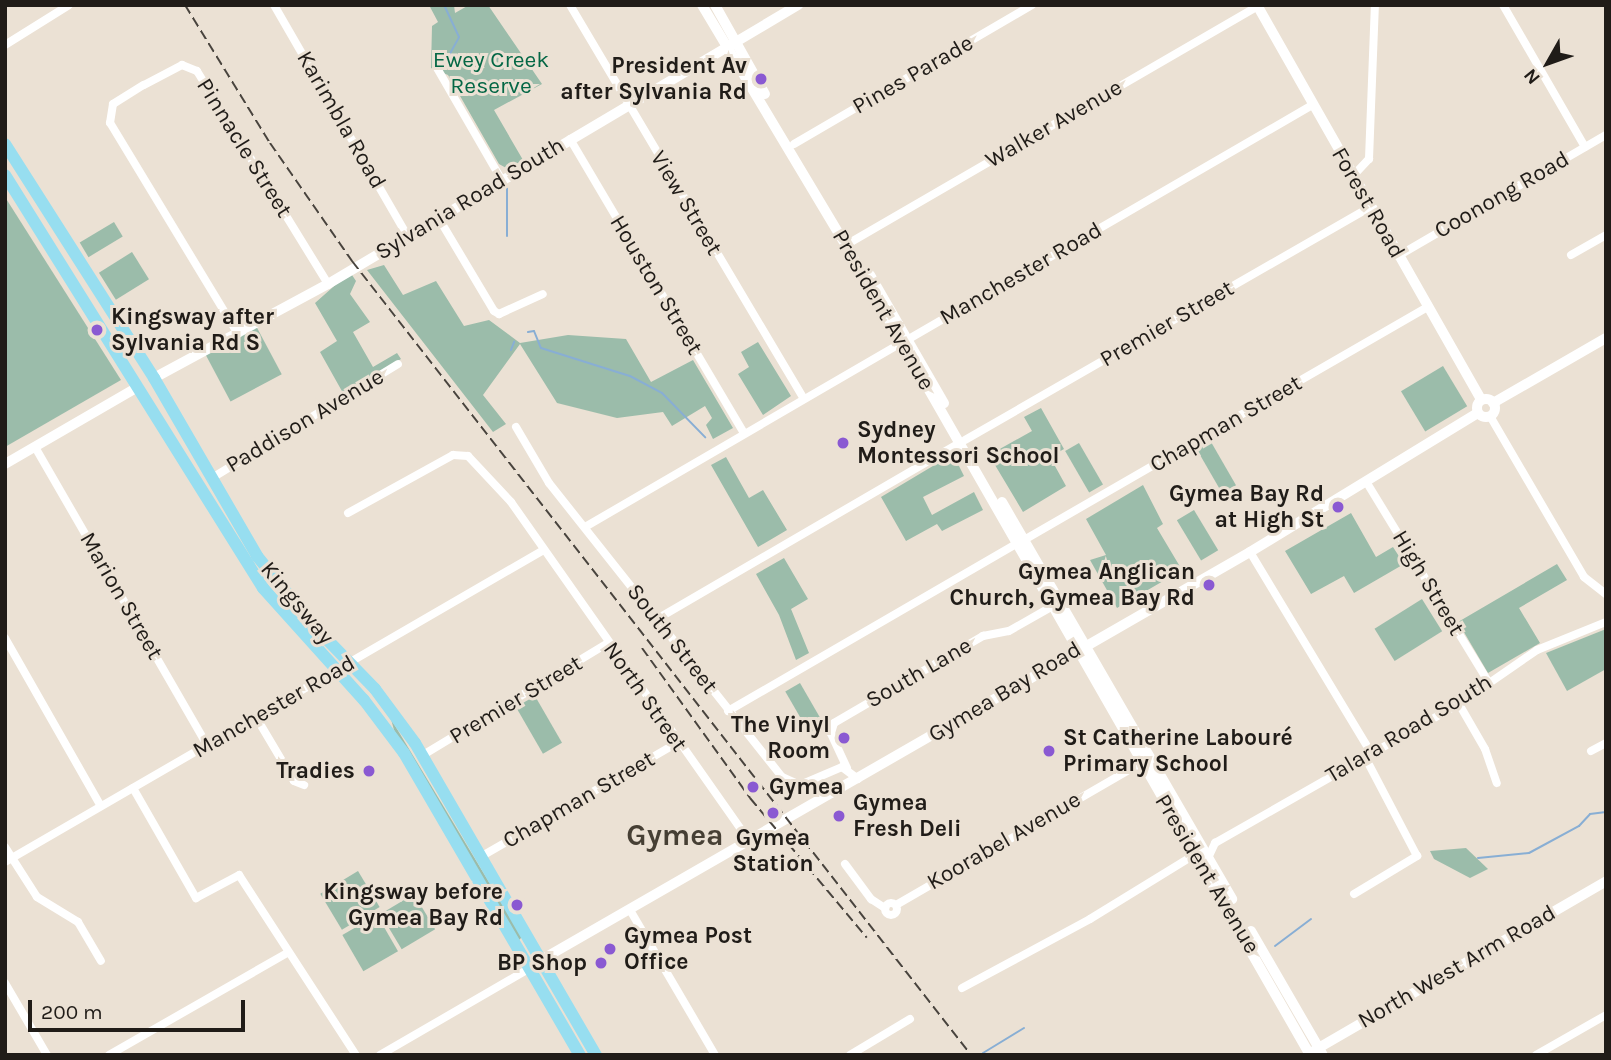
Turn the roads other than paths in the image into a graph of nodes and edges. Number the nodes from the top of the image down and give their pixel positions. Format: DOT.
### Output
graph roads {
  1 [pos="69,5"];
  2 [pos="274,5"];
  3 [pos="570,5"];
  4 [pos="702,5"];
  5 [pos="715,5"];
  6 [pos="798,5"];
  7 [pos="1032,5"];
  8 [pos="1375,5"];
  9 [pos="1503,5"];
  10 [pos="1257,6"];
  11 [pos="731,44"];
  12 [pos="5,45"];
  13 [pos="437,68"];
  14 [pos="628,105"];
  15 [pos="1312,105"];
  16 [pos="1606,135"];
  17 [pos="570,139"];
  18 [pos="5,144"];
  19 [pos="794,144"];
  20 [pos="1585,146"];
  21 [pos="5,175"];
  22 [pos="1352,177"];
  23 [pos="501,179"];
  24 [pos="1369,208"];
  25 [pos="438,217"];
  26 [pos="407,235"];
  27 [pos="1606,235"];
  28 [pos="851,242"];
  29 [pos="1571,255"];
  30 [pos="1398,256"];
  31 [pos="328,284"];
  32 [pos="543,294"];
  33 [pos="1428,307"];
  34 [pos="238,334"];
  35 [pos="1606,338"];
  36 [pos="903,342"];
  37 [pos="398,365"];
  38 [pos="154,378"];
  39 [pos="138,387"];
  40 [pos="804,399"];
  41 [pos="1487,402"];
  42 [pos="1484,415"];
  43 [pos="516,427"];
  44 [pos="743,432"];
  45 [pos="963,442"];
  46 [pos="35,447"];
  47 [pos="5,464"];
  48 [pos="212,478"];
  49 [pos="1367,483"];
  50 [pos="348,513"];
  51 [pos="585,527"];
  52 [pos="1020,542"];
  53 [pos="542,551"];
  54 [pos="1250,552"];
  55 [pos="1606,594"];
  56 [pos="1051,607"];
  57 [pos="657,619"];
  58 [pos="1606,622"];
  59 [pos="5,638"];
  60 [pos="608,643"];
  61 [pos="1082,647"];
  62 [pos="349,663"];
  63 [pos="336,670"];
  64 [pos="1489,683"];
  65 [pos="1459,704"];
  66 [pos="728,711"];
  67 [pos="256,717"];
  68 [pos="677,743"];
  69 [pos="1606,743"];
  70 [pos="207,746"];
  71 [pos="1591,751"];
  72 [pos="423,755"];
  73 [pos="1368,756"];
  74 [pos="1145,760"];
  75 [pos="847,768"];
  76 [pos="858,779"];
  77 [pos="1497,783"];
  78 [pos="304,785"];
  79 [pos="133,788"];
  80 [pos="1174,797"];
  81 [pos="101,806"];
  82 [pos="1195,835"];
  83 [pos="749,841"];
  84 [pos="1215,843"];
  85 [pos="5,847"];
  86 [pos="1194,855"];
  87 [pos="482,856"];
  88 [pos="1208,858"];
  89 [pos="9,860"];
  90 [pos="845,864"];
  91 [pos="1606,881"];
  92 [pos="1354,894"];
  93 [pos="630,910"];
  94 [pos="287,953"];
  95 [pos="541,960"];
  96 [pos="101,961"];
  97 [pos="530,968"];
  98 [pos="5,984"];
  99 [pos="962,988"];
  100 [pos="1606,1015"];
  101 [pos="910,1019"];
  102 [pos="1313,1053"];
  103 [pos="47,1055"];
  104 [pos="109,1055"];
  105 [pos="356,1055"];
  106 [pos="380,1055"];
  107 [pos="580,1055"];
  108 [pos="596,1055"];
  109 [pos="715,1055"];
  110 [pos="850,1055"];
  111 [pos="1536,1055"];
  1 -- 12 [label="street"];
  2 -- 26 [label="street, Karimbla Road"];
  3 -- 14 [label="street, View Street"];
  4 -- 11 [label="street, President Avenue"];
  5 -- 11 [label="street, President Avenue"];
  6 -- 11 [label="street, Sylvania Road South"];
  7 -- 19 [label="street, Pines Parade"];
  8 -- 22 [label="street"];
  9 -- 20 [label="street"];
  10 -- 15 [label="street, Forest Road"];
  10 -- 28 [label="street, Walker Avenue"];
  11 -- 14 [label="street, Sylvania Road South"];
  11 -- 19 [label="street, President Avenue"];
  11 -- 36 [label="street, President Avenue"];
  13 -- 23 [label="street"];
  14 -- 17 [label="street, Sylvania Road South"];
  14 -- 40 [label="street, View Street"];
  15 -- 22 [label="street, Forest Road"];
  15 -- 36 [label="street, Manchester Road"];
  16 -- 20 [label="street, Coonong Road"];
  17 -- 23 [label="street, Sylvania Road South"];
  17 -- 44 [label="street, Houston Street"];
  18 -- 38 [label="main road, Kingsway"];
  19 -- 28 [label="street, President Avenue"];
  20 -- 30 [label="street, Coonong Road"];
  21 -- 39 [label="main road, Kingsway"];
  22 -- 24 [label="street, Forest Road"];
  23 -- 25 [label="street, Sylvania Road South"];
  24 -- 30 [label="street, Forest Road"];
  24 -- 45 [label="street, Premier Street"];
  25 -- 26 [label="street, Sylvania Road South"];
  25 -- 32 [label="street"];
  26 -- 31 [label="street, Sylvania Road South"];
  27 -- 29 [label="street"];
  28 -- 36 [label="street, President Avenue"];
  30 -- 33 [label="street, Forest Road"];
  31 -- 34 [label="street, Sylvania Road South"];
  31 -- 34 [label="street, Pinnacle Street"];
  33 -- 41 [label="street, Forest Road"];
  33 -- 52 [label="street, Chapman Street"];
  34 -- 38 [label="street, Sylvania Road South"];
  35 -- 41 [label="street"];
  36 -- 40 [label="street, Manchester Road"];
  36 -- 45 [label="street, President Avenue"];
  37 -- 48 [label="street, Paddison Avenue"];
  38 -- 39 [label="main road, Sylvania Road South"];
  38 -- 48 [label="main road, Kingsway"];
  39 -- 46 [label="street"];
  39 -- 63 [label="main road, Kingsway"];
  40 -- 44 [label="street, Manchester Road"];
  41 -- 42 [label="street"];
  42 -- 49 [label="street, Gymea Bay Road"];
  42 -- 55 [label="street"];
  43 -- 51 [label="street, South Street"];
  44 -- 51 [label="street, Manchester Road"];
  45 -- 52 [label="street, President Avenue"];
  45 -- 57 [label="street, Premier Street"];
  46 -- 47 [label="street"];
  46 -- 70 [label="street, Marion Street"];
  48 -- 62 [label="main road, Kingsway"];
  49 -- 54 [label="street, Gymea Bay Road"];
  49 -- 64 [label="street, High Street"];
  50 -- 53 [label="street, North Street"];
  51 -- 57 [label="street, South Street"];
  52 -- 56 [label="street, President Avenue"];
  52 -- 61 [label="street, President Avenue"];
  52 -- 66 [label="street, Chapman Street"];
  53 -- 60 [label="street, North Street"];
  53 -- 62 [label="street, Manchester Road"];
  54 -- 61 [label="street, Gymea Bay Road"];
  54 -- 73 [label="street"];
  56 -- 61 [label="street, President Avenue"];
  56 -- 75 [label="street, South Lane"];
  57 -- 66 [label="street, South Street"];
  58 -- 64 [label="street, Talara Road South"];
  59 -- 81 [label="street"];
  60 -- 68 [label="street, North Street"];
  60 -- 72 [label="street, Premier Street"];
  61 -- 74 [label="street, President Avenue"];
  61 -- 76 [label="street, Gymea Bay Road"];
  62 -- 63 [label="street, Manchester Road"];
  62 -- 72 [label="main road, Kingsway"];
  63 -- 67 [label="street, Manchester Road"];
  63 -- 97 [label="main road, Kingsway"];
  64 -- 65 [label="street, Talara Road South"];
  65 -- 73 [label="street, Talara Road South"];
  65 -- 77 [label="street"];
  66 -- 75 [label="street, South Street"];
  67 -- 70 [label="street, Manchester Road"];
  67 -- 78 [label="street"];
  68 -- 83 [label="street, North Street"];
  68 -- 87 [label="street, Chapman Street"];
  69 -- 71 [label="street"];
  70 -- 79 [label="street, Manchester Road"];
  72 -- 87 [label="main road, Kingsway"];
  73 -- 84 [label="street, Talara Road South"];
  73 -- 92 [label="street"];
  74 -- 80 [label="street, President Avenue"];
  74 -- 86 [label="street, President Avenue"];
  74 -- 90 [label="street, Koorabel Avenue"];
  75 -- 76 [label="street"];
  76 -- 83 [label="street, Gymea Bay Road"];
  79 -- 81 [label="street, Manchester Road"];
  79 -- 94 [label="street"];
  80 -- 82 [label="street, President Avenue"];
  80 -- 86 [label="street"];
  81 -- 89 [label="street, Manchester Road"];
  82 -- 84 [label="street"];
  82 -- 88 [label="street, President Avenue"];
  83 -- 93 [label="street, Gymea Bay Road"];
  84 -- 88 [label="street"];
  85 -- 89 [label="street"];
  86 -- 99 [label="street"];
  86 -- 102 [label="street, President Avenue"];
  87 -- 95 [label="main road, Kingsway"];
  88 -- 102 [label="street, President Avenue"];
  89 -- 96 [label="street"];
  91 -- 102 [label="street, North West Arm Road"];
  93 -- 95 [label="street, Gymea Bay Road"];
  93 -- 109 [label="street"];
  94 -- 104 [label="street"];
  94 -- 105 [label="street"];
  95 -- 97 [label="main road, Gymea Bay Road"];
  95 -- 108 [label="main road, Kingsway"];
  97 -- 106 [label="street"];
  97 -- 107 [label="main road, Kingsway"];
  98 -- 103 [label="street"];
  100 -- 111 [label="street"];
  101 -- 110 [label="street"];
}
